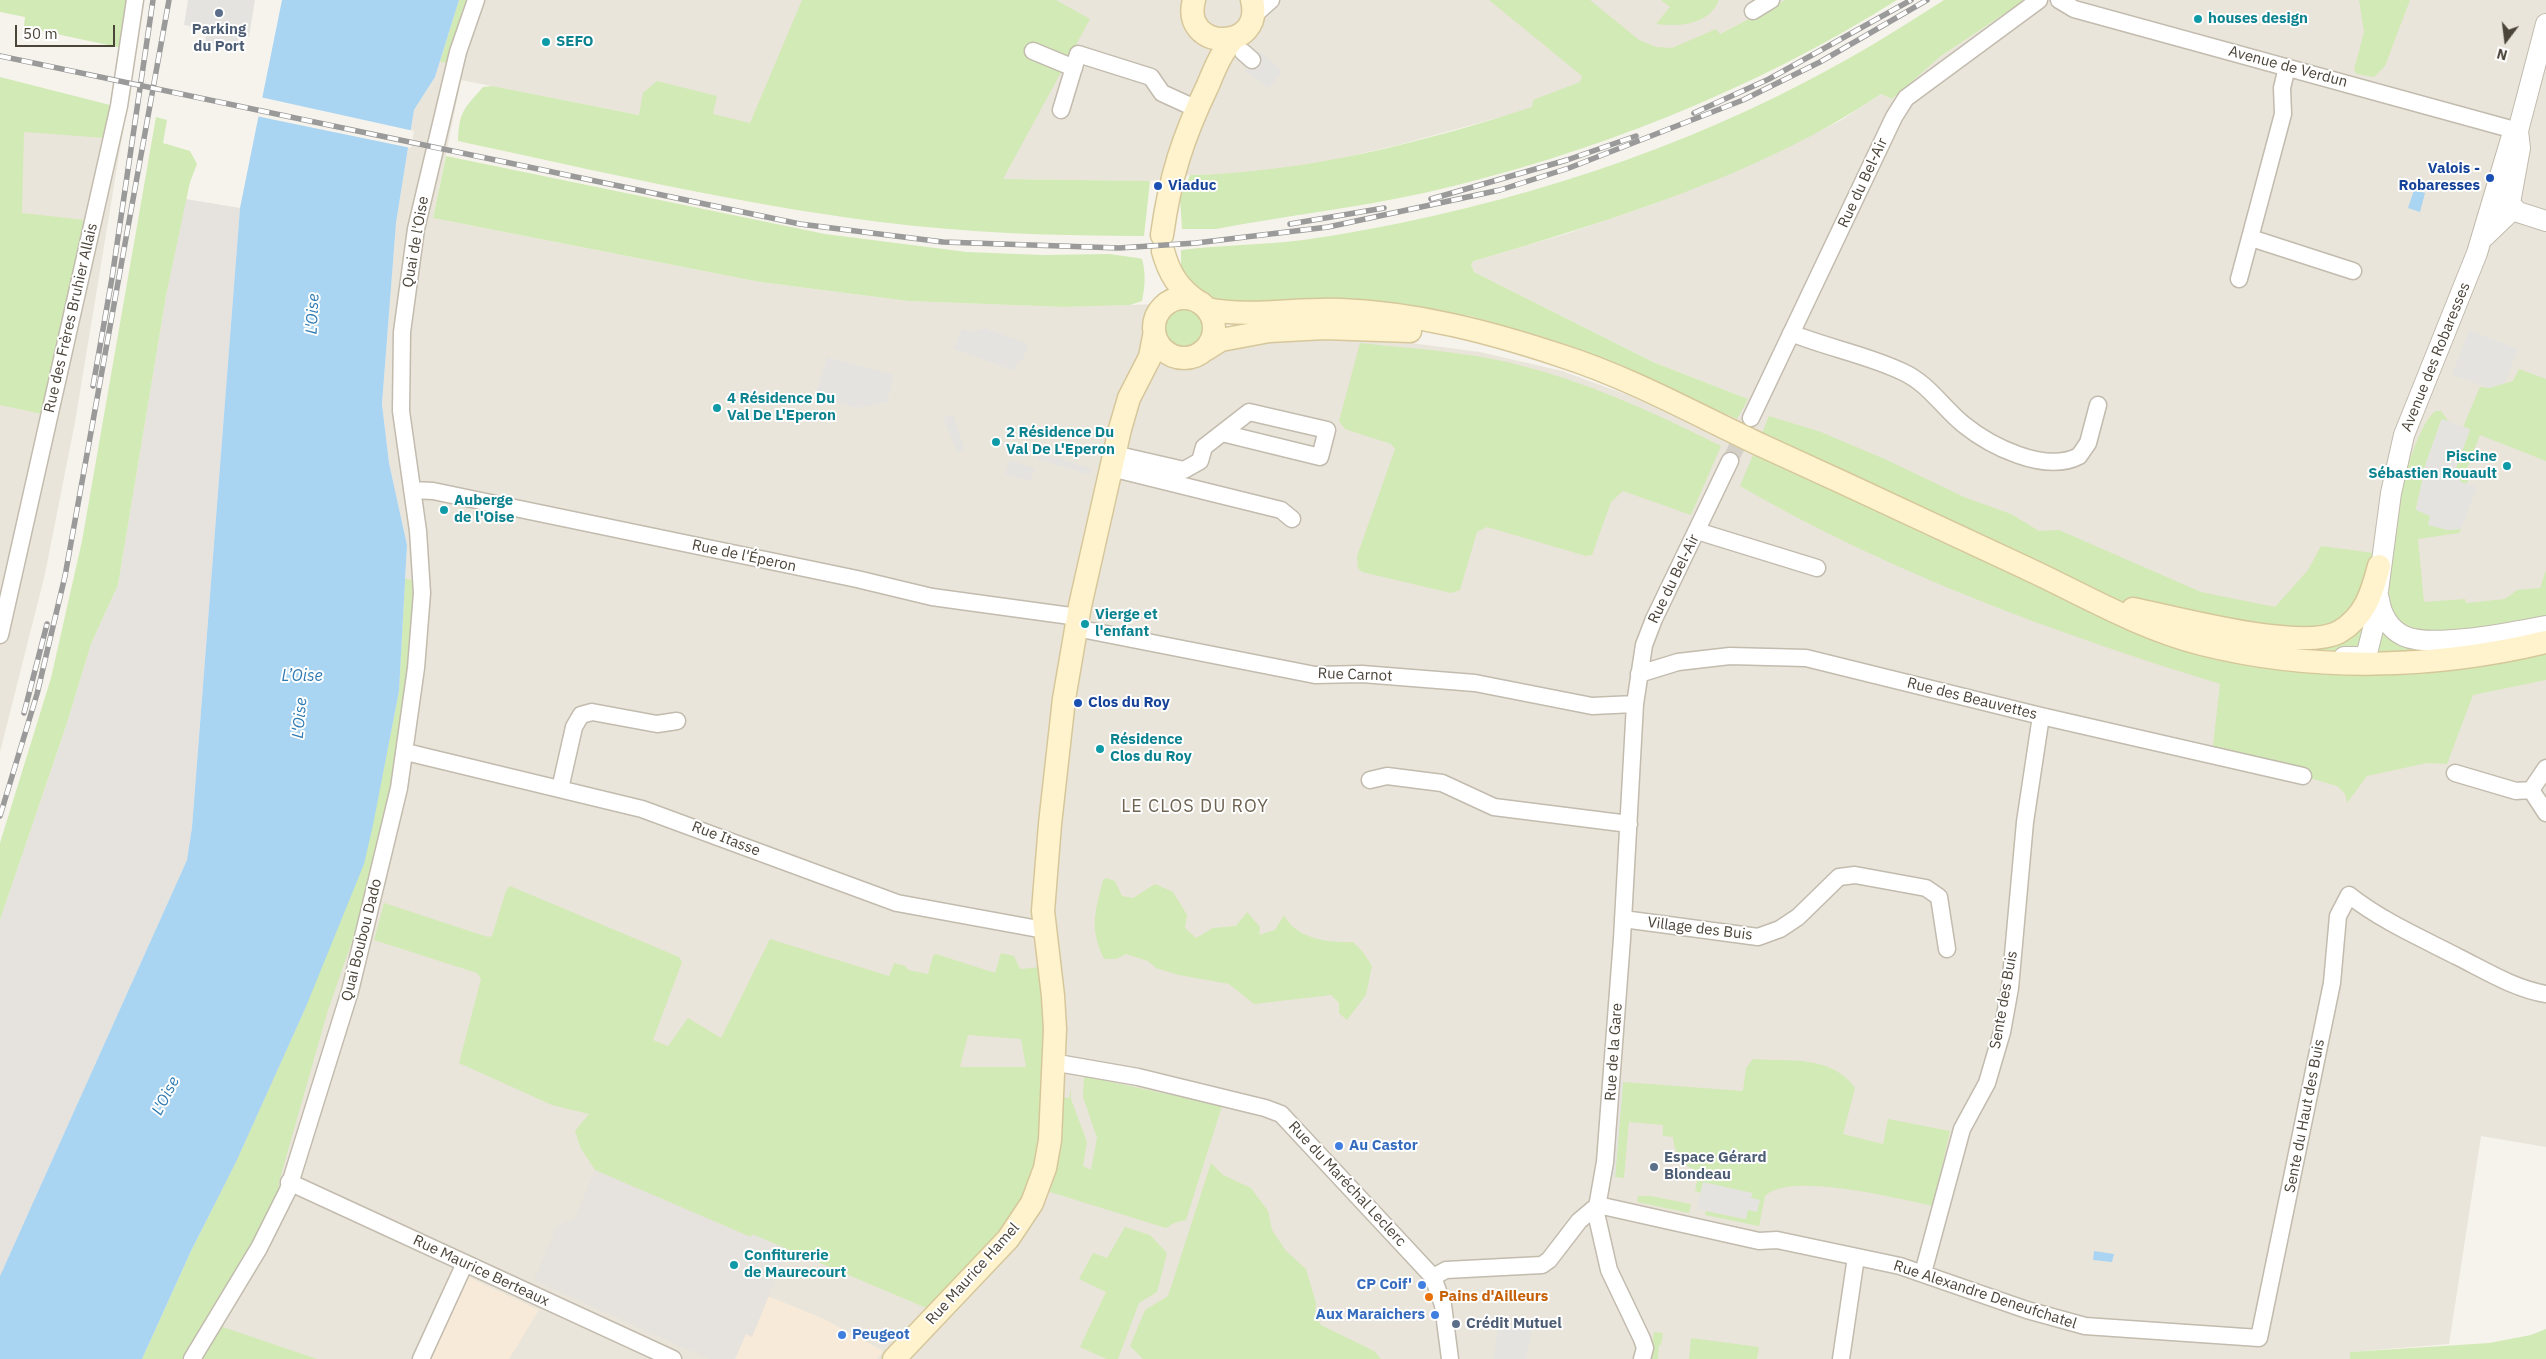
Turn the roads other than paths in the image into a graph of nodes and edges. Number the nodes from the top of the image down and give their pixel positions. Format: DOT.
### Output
graph roads {
  1 [pos="136,0"];
  2 [pos="476,0"];
  3 [pos="1271,0"];
  4 [pos="1771,0"];
  5 [pos="2039,0"];
  6 [pos="2059,0"];
  7 [pos="1191,3"];
  8 [pos="1252,9"];
  9 [pos="1753,10"];
  10 [pos="2546,24"];
  11 [pos="1206,35"];
  12 [pos="1033,50"];
  13 [pos="1243,50"];
  14 [pos="2287,67"];
  15 [pos="1074,68"];
  16 [pos="1199,103"];
  17 [pos="1061,110"];
  18 [pos="2518,130"];
  19 [pos="2504,208"];
  20 [pos="2546,221"];
  21 [pos="1162,235"];
  22 [pos="2251,238"];
  23 [pos="2353,271"];
  24 [pos="2239,279"];
  25 [pos="1202,305"];
  26 [pos="1161,308"];
  27 [pos="1791,333"];
  28 [pos="1154,336"];
  29 [pos="1532,347"];
  30 [pos="1205,350"];
  31 [pos="1176,358"];
  32 [pos="1138,381"];
  33 [pos="2098,405"];
  34 [pos="1750,418"];
  35 [pos="1222,433"];
  36 [pos="1113,461"];
  37 [pos="1730,461"];
  38 [pos="412,490"];
  39 [pos="1292,519"];
  40 [pos="1697,531"];
  41 [pos="2380,566"];
  42 [pos="1817,568"];
  43 [pos="2053,581"];
  44 [pos="2378,596"];
  45 [pos="2126,607"];
  46 [pos="1077,622"];
  47 [pos="2546,628"];
  48 [pos="0,635"];
  49 [pos="2546,642"];
  50 [pos="2368,649"];
  51 [pos="2238,651"];
  52 [pos="1639,674"];
  53 [pos="1636,704"];
  54 [pos="2041,716"];
  55 [pos="677,721"];
  56 [pos="406,752"];
  57 [pos="2546,768"];
  58 [pos="2455,774"];
  59 [pos="2303,776"];
  60 [pos="1370,780"];
  61 [pos="560,789"];
  62 [pos="2531,790"];
  63 [pos="2546,812"];
  64 [pos="1629,824"];
  65 [pos="1623,919"];
  66 [pos="1044,930"];
  67 [pos="1947,948"];
  68 [pos="2546,994"];
  69 [pos="1052,1062"];
  70 [pos="289,1182"];
  71 [pos="1598,1205"];
  72 [pos="1856,1257"];
  73 [pos="464,1263"];
  74 [pos="1923,1273"];
  75 [pos="1433,1277"];
  76 [pos="2259,1338"];
  77 [pos="192,1359"];
  78 [pos="421,1359"];
  79 [pos="673,1359"];
  80 [pos="894,1359"];
  81 [pos="1450,1359"];
  82 [pos="1642,1359"];
  83 [pos="1841,1359"];
  1 -- 48 [label="street, Rue des Frères Bruhier Allais"];
  2 -- 38 [label="street, Quai de l'Oise"];
  3 -- 8 [label="street"];
  4 -- 9 [label="street"];
  5 -- 27 [label="street, Rue du Bel-Air"];
  6 -- 14 [label="street, Avenue de Verdun"];
  7 -- 11 [label="main road"];
  8 -- 13 [label="main road"];
  10 -- 18 [label="street, Avenue des Robaresses"];
  11 -- 13 [label="main road"];
  11 -- 16 [label="main road"];
  12 -- 15 [label="street"];
  13 -- 16 [label="main road"];
  14 -- 18 [label="street, Avenue de Verdun"];
  14 -- 22 [label="street"];
  15 -- 16 [label="street"];
  15 -- 17 [label="street"];
  16 -- 21 [label="main road"];
  18 -- 19 [label="street, Avenue des Robaresses"];
  19 -- 20 [label="street"];
  19 -- 41 [label="street, Avenue des Robaresses"];
  22 -- 23 [label="street"];
  22 -- 24 [label="street"];
  25 -- 26 [label="main road"];
  25 -- 26 [label="main road"];
  25 -- 29 [label="main road"];
  25 -- 30 [label="main road"];
  26 -- 28 [label="main road"];
  27 -- 33 [label="street"];
  27 -- 34 [label="street, Rue du Bel-Air"];
  28 -- 31 [label="main road"];
  28 -- 32 [label="main road, Rue Maurice Hamel"];
  29 -- 30 [label="main road"];
  29 -- 43 [label="main road"];
  30 -- 31 [label="main road"];
  31 -- 32 [label="main road"];
  32 -- 36 [label="main road, Rue Maurice Hamel"];
  35 -- 35 [label="street"];
  35 -- 36 [label="street"];
  36 -- 39 [label="street"];
  36 -- 46 [label="main road, Rue Maurice Hamel"];
  37 -- 40 [label="street, Rue du Bel-Air"];
  38 -- 46 [label="street, Rue de l'Éperon"];
  38 -- 56 [label="street, Quai Boubou Dado"];
  40 -- 42 [label="street"];
  40 -- 52 [label="street, Rue du Bel-Air"];
  41 -- 44 [label="street, Avenue des Robaresses"];
  41 -- 45 [label="main road"];
  43 -- 45 [label="main road"];
  43 -- 51 [label="main road"];
  44 -- 47 [label="street"];
  44 -- 50 [label="street, Avenue des Robaresses"];
  45 -- 50 [label="main road"];
  46 -- 53 [label="street, Rue Carnot"];
  46 -- 66 [label="main road, Rue Maurice Hamel"];
  47 -- 50 [label="main road"];
  49 -- 51 [label="main road"];
  50 -- 51 [label="street"];
  52 -- 53 [label="street, Rue du Bel-Air"];
  52 -- 54 [label="street, Rue des Beauvettes"];
  53 -- 64 [label="street, Rue de la Gare"];
  54 -- 59 [label="street, Rue des Beauvettes"];
  54 -- 74 [label="street, Sente des Buis"];
  55 -- 61 [label="street"];
  56 -- 61 [label="street, Rue Itasse"];
  56 -- 70 [label="street, Quai Boubou Dado"];
  57 -- 62 [label="street"];
  58 -- 62 [label="street"];
  60 -- 64 [label="street"];
  61 -- 66 [label="street, Rue Itasse"];
  62 -- 63 [label="street"];
  64 -- 65 [label="street, Rue de la Gare"];
  65 -- 67 [label="street, Village des Buis"];
  65 -- 71 [label="street, Rue de la Gare"];
  66 -- 69 [label="main road, Rue Maurice Hamel"];
  68 -- 76 [label="street, Sente du Haut des Buis"];
  69 -- 75 [label="street, Rue du Maréchal Leclerc"];
  69 -- 80 [label="main road, Rue Maurice Hamel"];
  70 -- 73 [label="street, Rue Maurice Berteaux"];
  70 -- 77 [label="street, Quai Boubou Dado"];
  71 -- 72 [label="street, Rue Alexandre Deneufchatel"];
  71 -- 75 [label="street"];
  71 -- 82 [label="street, Rue de la Gare"];
  72 -- 74 [label="street, Rue Alexandre Deneufchatel"];
  72 -- 83 [label="street"];
  73 -- 78 [label="street"];
  73 -- 79 [label="street, Rue Maurice Berteaux"];
  74 -- 76 [label="street, Rue Alexandre Deneufchatel"];
  75 -- 81 [label="street, Rue du Maréchal Leclerc"];
}
